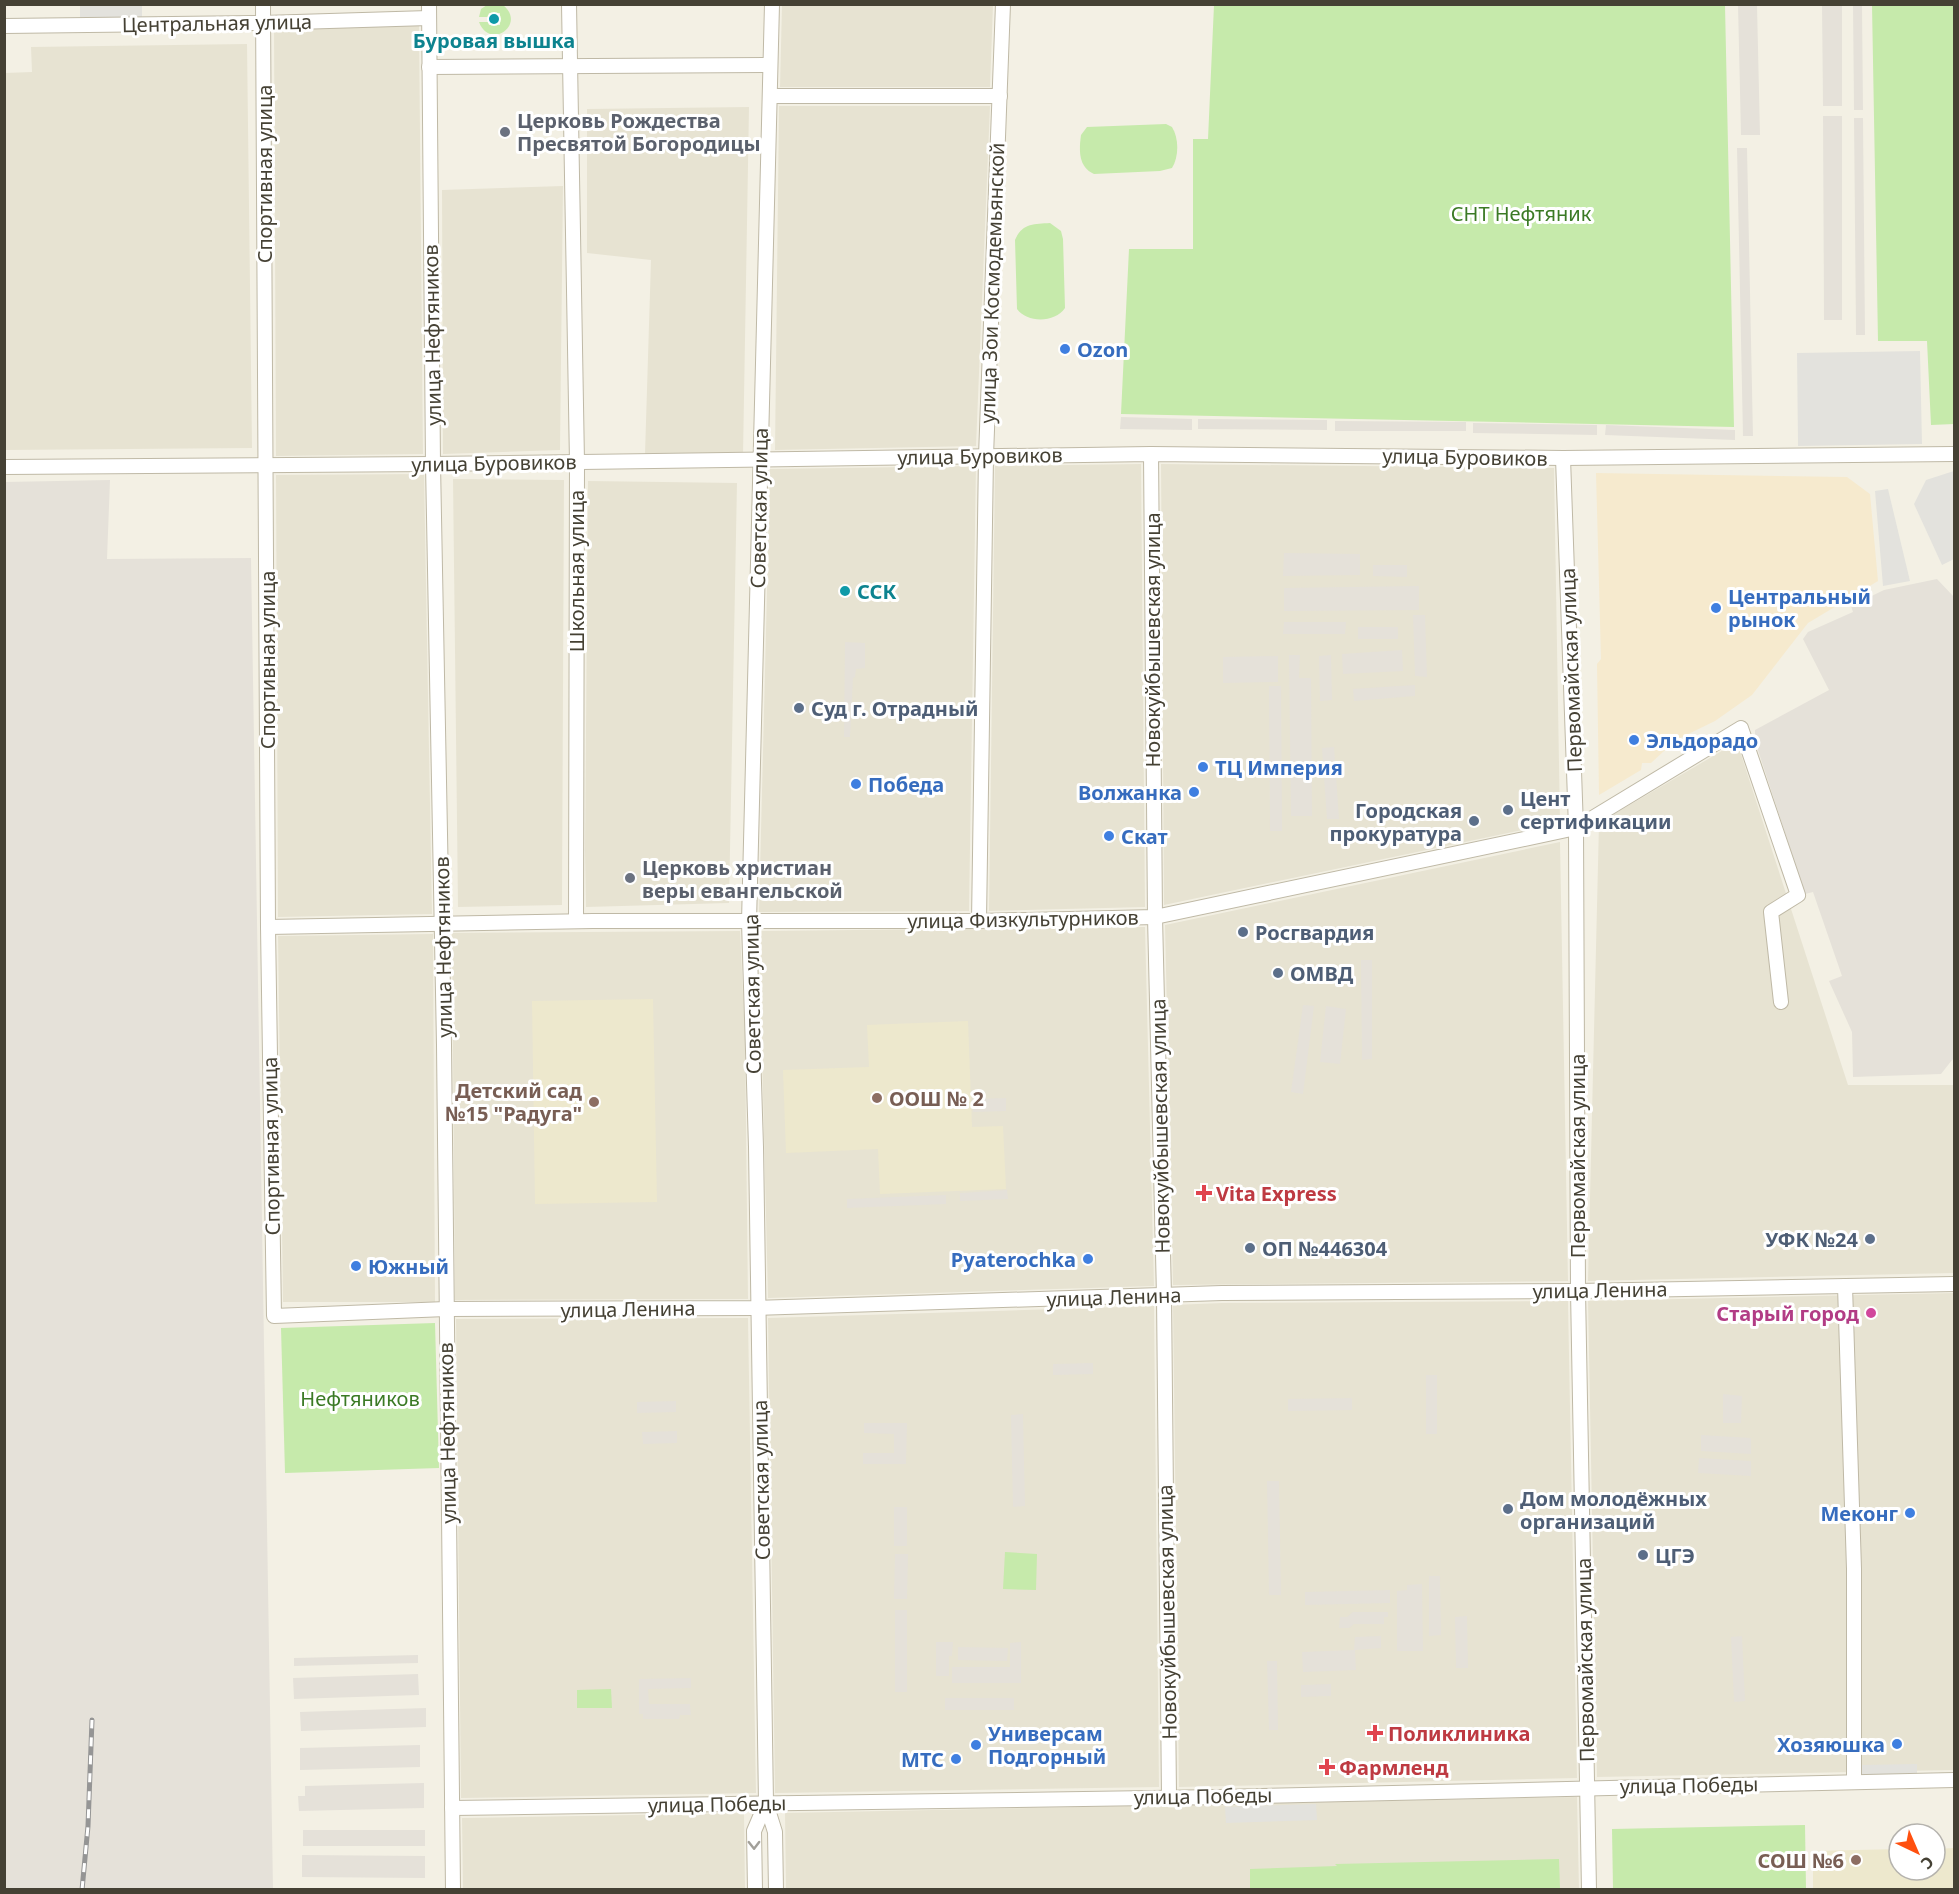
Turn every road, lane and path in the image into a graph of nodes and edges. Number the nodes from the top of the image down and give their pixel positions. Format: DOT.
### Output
graph roads {
  1 [pos="263,4"];
  2 [pos="569,4"];
  3 [pos="772,4"];
  4 [pos="1003,4"];
  5 [pos="429,11"];
  6 [pos="263,24"];
  7 [pos="4,26"];
  8 [pos="770,65"];
  9 [pos="570,66"];
  10 [pos="429,67"];
  11 [pos="770,96"];
  12 [pos="1000,96"];
  13 [pos="1151,454"];
  14 [pos="1954,454"];
  15 [pos="986,456"];
  16 [pos="1563,458"];
  17 [pos="760,459"];
  18 [pos="576,462"];
  19 [pos="433,464"];
  20 [pos="4,466"];
  21 [pos="266,466"];
  22 [pos="1576,828"];
  23 [pos="1155,917"];
  24 [pos="576,921"];
  25 [pos="979,921"];
  26 [pos="749,922"];
  27 [pos="442,924"];
  28 [pos="268,927"];
  29 [pos="1781,1002"];
  30 [pos="1954,1284"];
  31 [pos="1845,1286"];
  32 [pos="1578,1291"];
  33 [pos="1164,1296"];
  34 [pos="758,1308"];
  35 [pos="446,1309"];
  36 [pos="274,1316"];
  37 [pos="1954,1780"];
  38 [pos="1854,1782"];
  39 [pos="1587,1787"];
  40 [pos="1169,1797"];
  41 [pos="766,1803"];
  42 [pos="452,1808"];
  43 [pos="453,1890"];
  44 [pos="755,1890"];
  45 [pos="776,1890"];
  46 [pos="1589,1890"];
  1 -- 6 [label="street, Спортивная улица"];
  2 -- 9 [label="street, Школьная улица"];
  3 -- 8 [label="street, Советская улица"];
  4 -- 12 [label="street, улица Зои Космодемьянской"];
  5 -- 6 [label="street, Центральная улица"];
  5 -- 10 [label="street, улица Нефтяников"];
  6 -- 7 [label="street, Центральная улица"];
  6 -- 21 [label="street, Спортивная улица"];
  8 -- 9 [label="street"];
  8 -- 11 [label="street, Советская улица"];
  9 -- 10 [label="street"];
  9 -- 18 [label="street, Школьная улица"];
  10 -- 19 [label="street, улица Нефтяников"];
  11 -- 12 [label="street"];
  11 -- 17 [label="street, Советская улица"];
  12 -- 15 [label="street, улица Зои Космодемьянской"];
  13 -- 15 [label="street, улица Буровиков"];
  13 -- 16 [label="street, улица Буровиков"];
  13 -- 23 [label="street, Новокуйбышевская улица"];
  14 -- 16 [label="street, улица Буровиков"];
  15 -- 17 [label="street, улица Буровиков"];
  15 -- 25 [label="street, улица Зои Космодемьянской"];
  16 -- 22 [label="street, Первомайская улица"];
  17 -- 18 [label="street, улица Буровиков"];
  17 -- 26 [label="street, Советская улица"];
  18 -- 19 [label="street, улица Буровиков"];
  18 -- 24 [label="street, Школьная улица"];
  19 -- 21 [label="street, улица Буровиков"];
  19 -- 27 [label="street, улица Нефтяников"];
  20 -- 21 [label="street, улица Буровиков"];
  21 -- 28 [label="street, Спортивная улица"];
  22 -- 23 [label="street, улица Физкультурников"];
  22 -- 29 [label="street, улица Физкультурников"];
  22 -- 32 [label="street, Первомайская улица"];
  23 -- 25 [label="street, улица Физкультурников"];
  23 -- 33 [label="street, Новокуйбышевская улица"];
  24 -- 26 [label="street, улица Физкультурников"];
  24 -- 27 [label="street, улица Физкультурников"];
  25 -- 26 [label="street, улица Физкультурников"];
  26 -- 34 [label="street, Советская улица"];
  27 -- 28 [label="street, улица Физкультурников"];
  27 -- 35 [label="street, улица Нефтяников"];
  28 -- 36 [label="street, Спортивная улица"];
  30 -- 31 [label="street, улица Ленина"];
  31 -- 32 [label="street, улица Ленина"];
  31 -- 38 [label="street"];
  32 -- 33 [label="street, улица Ленина"];
  32 -- 39 [label="street, Первомайская улица"];
  33 -- 34 [label="street, улица Ленина"];
  33 -- 40 [label="street, Новокуйбышевская улица"];
  34 -- 35 [label="street, улица Ленина"];
  34 -- 41 [label="street, Советская улица"];
  35 -- 36 [label="street, улица Ленина"];
  35 -- 42 [label="street, улица Нефтяников"];
  37 -- 38 [label="street, улица Победы"];
  38 -- 39 [label="street, улица Победы"];
  39 -- 40 [label="street, улица Победы"];
  39 -- 46 [label="street, Первомайская улица"];
  40 -- 41 [label="street, улица Победы"];
  41 -- 42 [label="street, улица Победы"];
  41 -- 44 [label="street, Советская улица, one-way"];
  41 -- 45 [label="street, Советская улица"];
  42 -- 43 [label="street, улица Нефтяников"];
}
